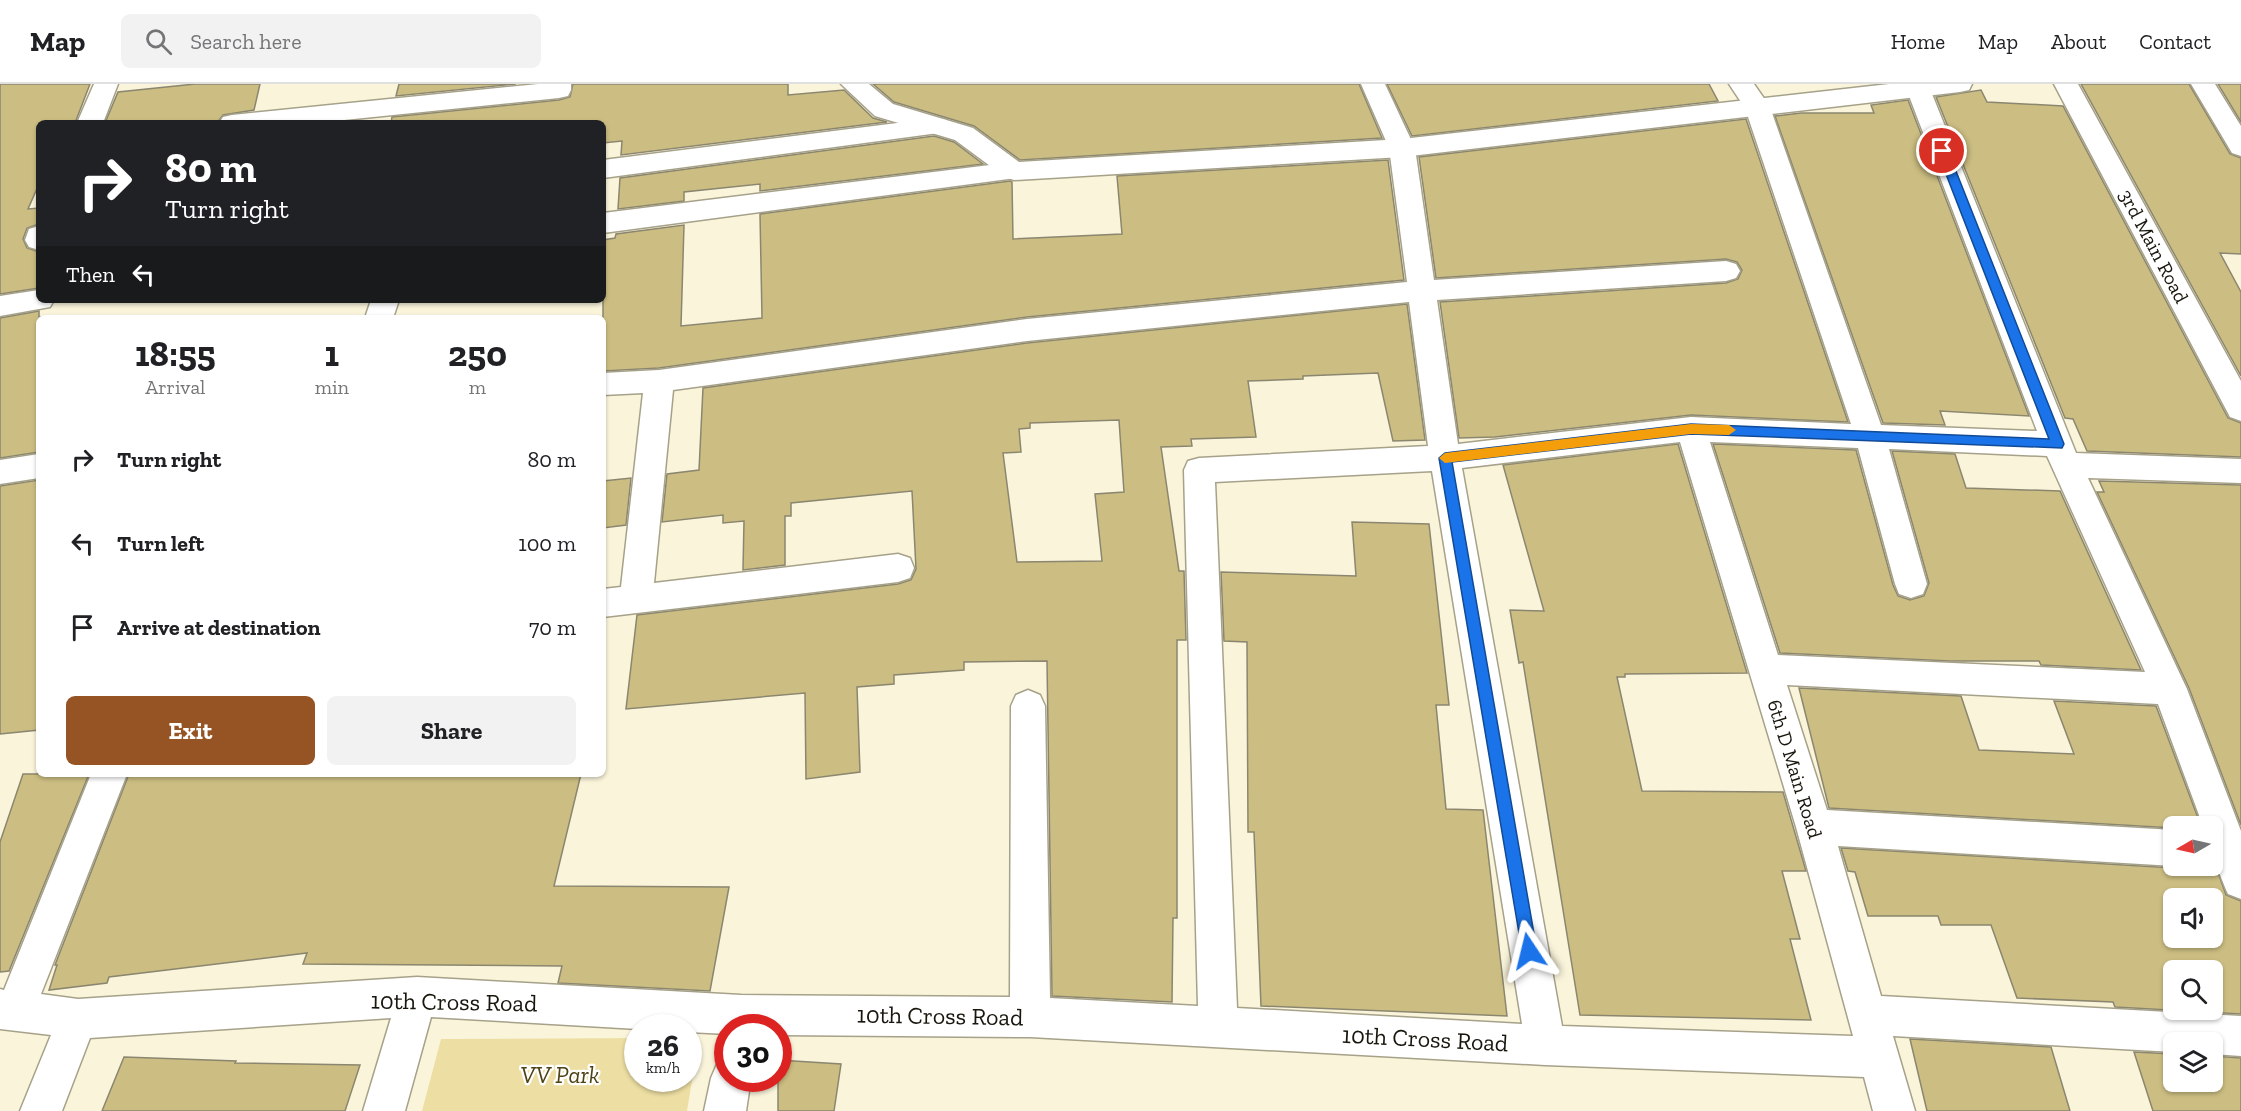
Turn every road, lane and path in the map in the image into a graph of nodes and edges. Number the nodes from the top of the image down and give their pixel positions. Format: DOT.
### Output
graph roads {
  1 [pos="106,84"];
  2 [pos="559,84"];
  3 [pos="853,84"];
  4 [pos="1372,84"];
  5 [pos="1960,84"];
  6 [pos="2066,84"];
  7 [pos="2203,84"];
  8 [pos="1876,88"];
  9 [pos="1918,88"];
  10 [pos="1749,96"];
  11 [pos="91,120"];
  12 [pos="262,120"];
  13 [pos="936,126"];
  14 [pos="2241,147"];
  15 [pos="1402,148"];
  16 [pos="606,169"];
  17 [pos="1014,171"];
  18 [pos="606,223"];
  19 [pos="1726,271"];
  20 [pos="1421,291"];
  21 [pos="36,301"];
  22 [pos="0,306"];
  23 [pos="659,381"];
  24 [pos="606,384"];
  25 [pos="2241,409"];
  26 [pos="1691,429"];
  27 [pos="1870,436"];
  28 [pos="2062,454"];
  29 [pos="1445,458"];
  30 [pos="36,466"];
  31 [pos="2241,471"];
  32 [pos="0,472"];
  33 [pos="898,568"];
  34 [pos="1911,584"];
  35 [pos="636,598"];
  36 [pos="606,603"];
  37 [pos="1764,669"];
  38 [pos="2170,689"];
  39 [pos="1028,706"];
  40 [pos="108,777"];
  41 [pos="1814,827"];
  42 [pos="2163,847"];
  43 [pos="2227,861"];
  44 [pos="417,997"];
  45 [pos="7,1010"];
  46 [pos="1869,1015"];
  47 [pos="1030,1017"];
  48 [pos="78,1019"];
  49 [pos="714,1019"];
  50 [pos="792,1020"];
  51 [pos="1218,1028"];
  52 [pos="2241,1036"];
  53 [pos="1545,1045"];
  54 [pos="1880,1057"];
  55 [pos="728,1092"];
  56 [pos="41,1111"];
  57 [pos="384,1111"];
  58 [pos="725,1111"];
  59 [pos="1894,1111"];
  1 -- 11 [label="street"];
  2 -- 12 [label="street"];
  3 -- 13 [label="street"];
  4 -- 15 [label="street"];
  5 -- 9 [label="street"];
  6 -- 25 [label="street, 3rd Main Road"];
  7 -- 14 [label="street"];
  8 -- 9 [label="street"];
  8 -- 10 [label="street"];
  9 -- 28 [label="street"];
  10 -- 15 [label="street"];
  10 -- 27 [label="street"];
  13 -- 16 [label="street"];
  13 -- 17 [label="street"];
  15 -- 17 [label="street"];
  15 -- 20 [label="street"];
  17 -- 18 [label="street"];
  19 -- 20 [label="street"];
  20 -- 23 [label="street"];
  20 -- 29 [label="street"];
  21 -- 22 [label="street"];
  23 -- 24 [label="street"];
  23 -- 35 [label="street"];
  26 -- 27 [label="street"];
  26 -- 29 [label="street"];
  26 -- 37 [label="street, 6th D Main Road"];
  27 -- 28 [label="street"];
  27 -- 34 [label="street"];
  28 -- 31 [label="street"];
  28 -- 38 [label="street"];
  29 -- 51 [label="street"];
  29 -- 53 [label="street"];
  30 -- 32 [label="street"];
  33 -- 35 [label="street"];
  35 -- 36 [label="street"];
  37 -- 38 [label="street"];
  37 -- 41 [label="street, 6th D Main Road"];
  38 -- 43 [label="street"];
  39 -- 47 [label="street"];
  40 -- 45 [label="street"];
  41 -- 42 [label="street"];
  41 -- 46 [label="street, 6th D Main Road"];
  44 -- 48 [label="street, 10th Cross Road"];
  44 -- 49 [label="street, 10th Cross Road"];
  44 -- 57 [label="street"];
  45 -- 48 [label="street, 10th Cross Road"];
  46 -- 52 [label="street"];
  46 -- 54 [label="street, 6th D Main Road"];
  47 -- 50 [label="street, 10th Cross Road"];
  47 -- 51 [label="street, 10th Cross Road"];
  48 -- 56 [label="street"];
  51 -- 53 [label="street, 10th Cross Road"];
  53 -- 54 [label="street, 10th Cross Road"];
  54 -- 59 [label="street, 6th D Main Road"];
  55 -- 58 [label="street"];
}
